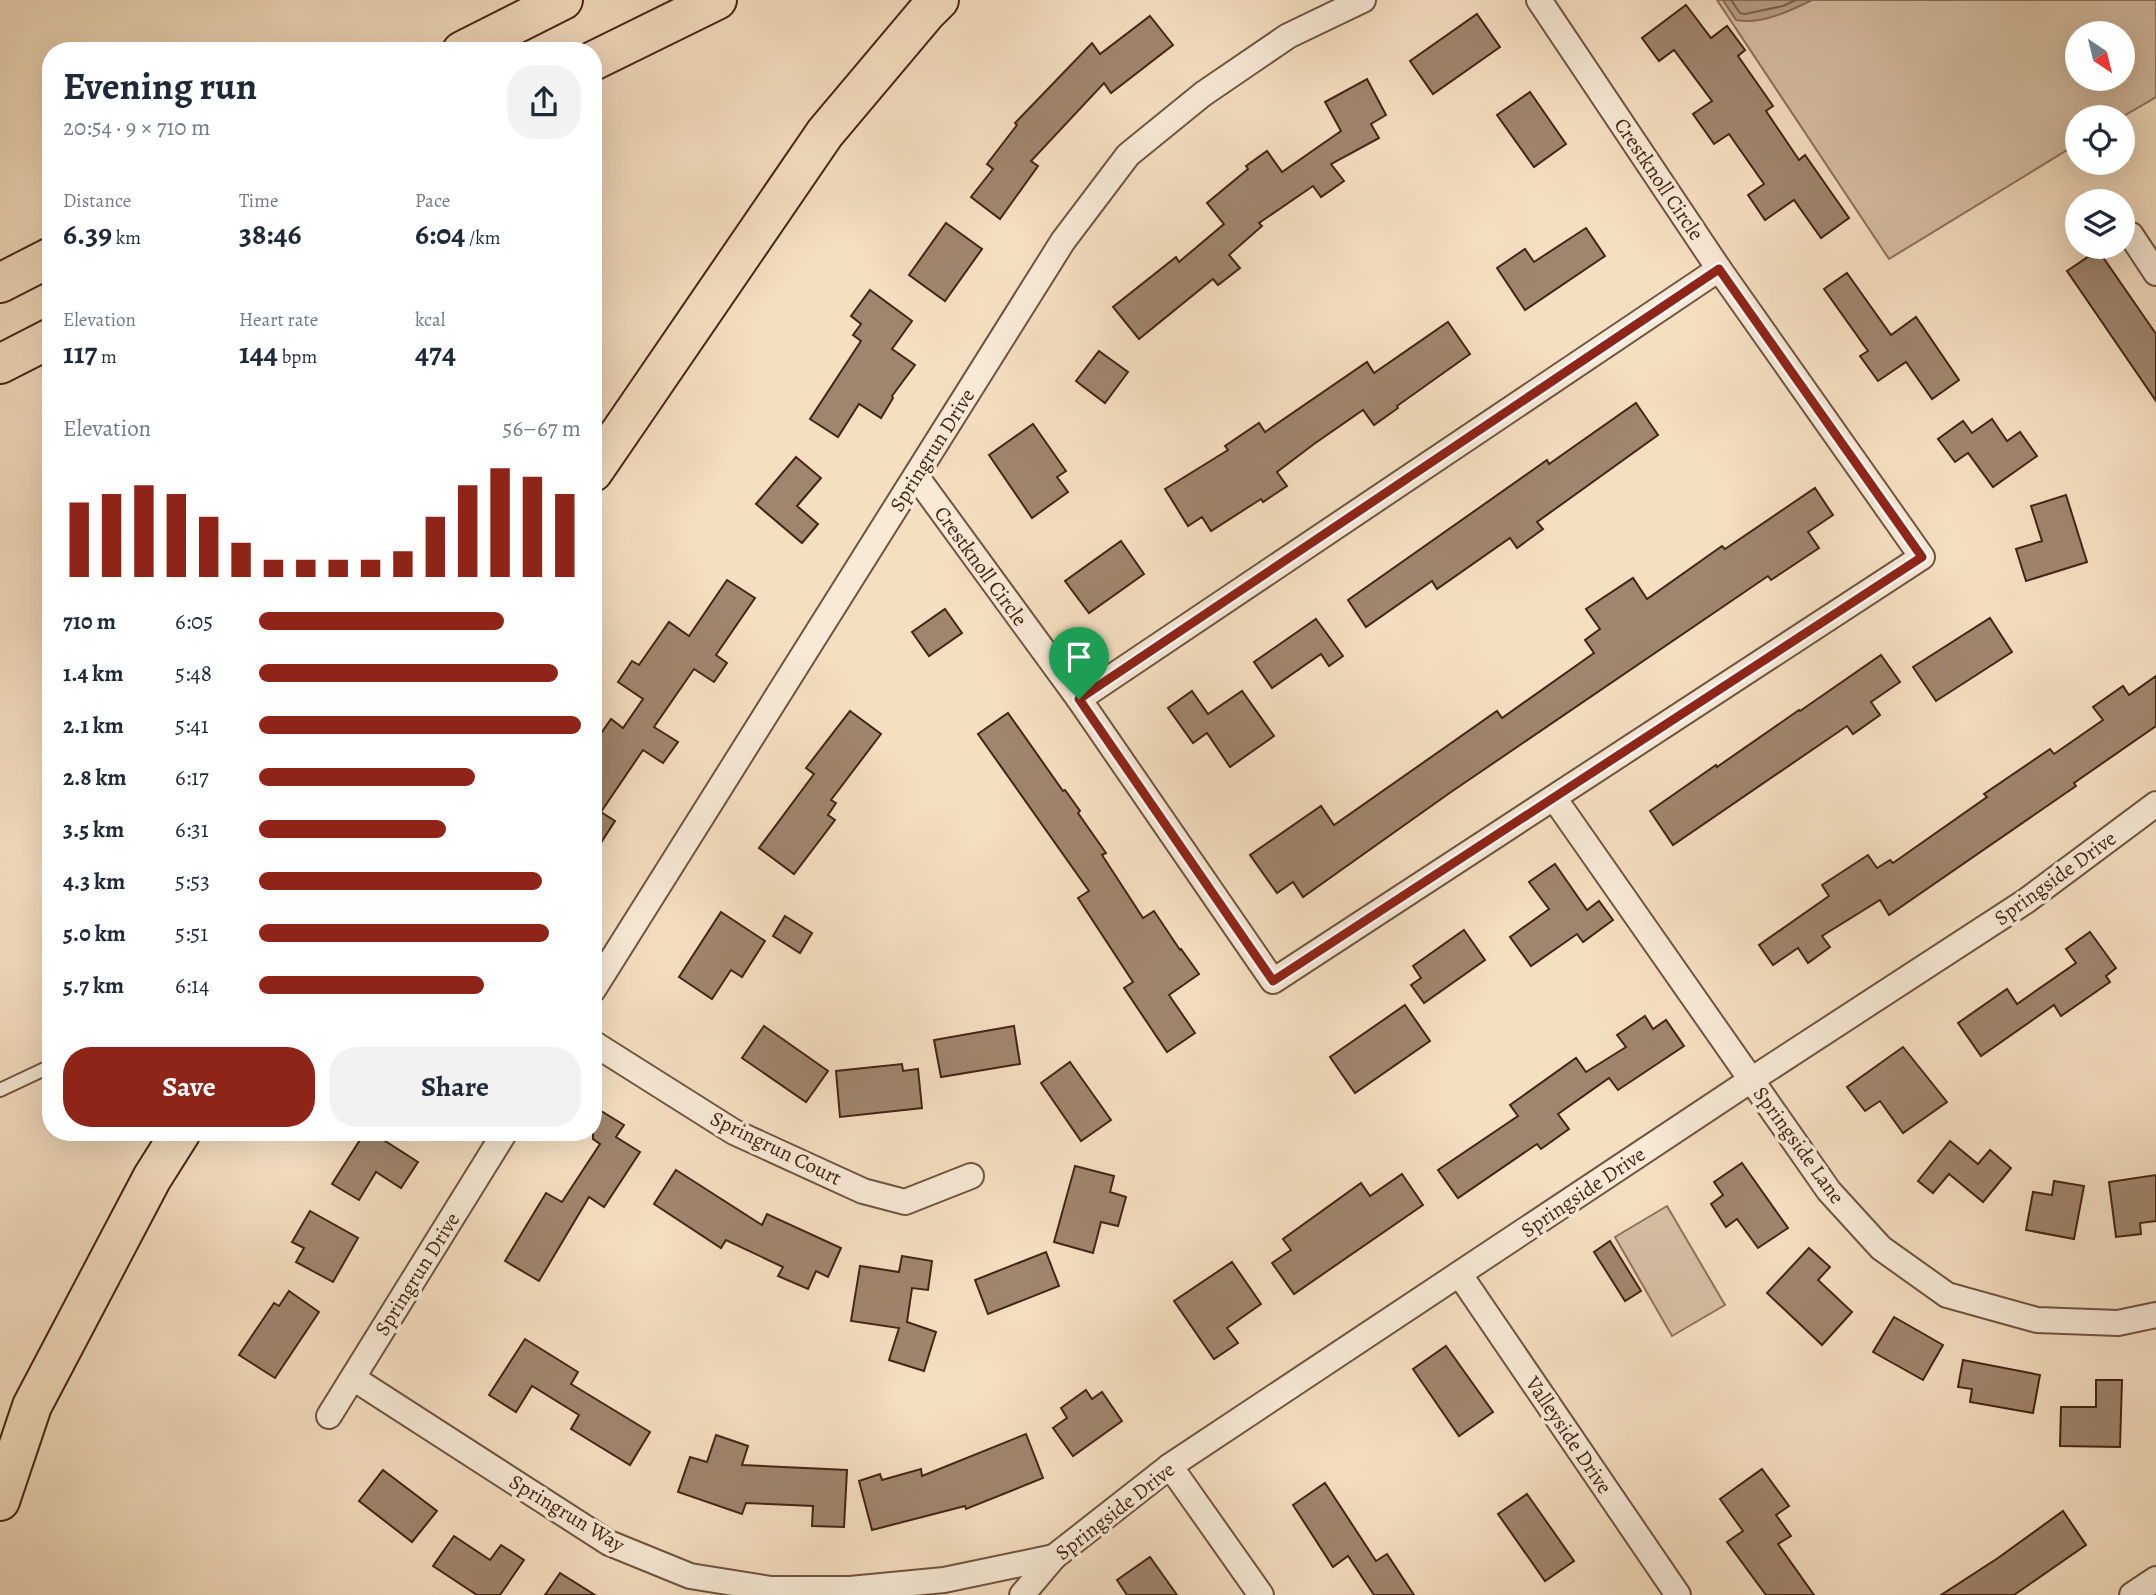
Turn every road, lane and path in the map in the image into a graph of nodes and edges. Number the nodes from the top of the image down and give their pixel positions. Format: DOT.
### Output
graph roads {
  1 [pos="563,0"];
  2 [pos="717,0"];
  3 [pos="939,0"];
  4 [pos="1363,0"];
  5 [pos="1539,0"];
  6 [pos="480,42"];
  7 [pos="602,57"];
  8 [pos="2135,240"];
  9 [pos="42,262"];
  10 [pos="1719,269"];
  11 [pos="2156,273"];
  12 [pos="0,283"];
  13 [pos="42,343"];
  14 [pos="0,364"];
  15 [pos="602,459"];
  16 [pos="916,476"];
  17 [pos="1079,699"];
  18 [pos="1554,798"];
  19 [pos="2156,804"];
  20 [pos="602,975"];
  21 [pos="602,1049"];
  22 [pos="42,1070"];
  23 [pos="1751,1080"];
  24 [pos="0,1090"];
  25 [pos="175,1141"];
  26 [pos="499,1141"];
  27 [pos="971,1176"];
  28 [pos="1460,1275"];
  29 [pos="2156,1315"];
  30 [pos="353,1378"];
  31 [pos="329,1416"];
  32 [pos="1170,1466"];
  33 [pos="0,1501"];
  34 [pos="1054,1557"];
  35 [pos="2156,1579"];
  36 [pos="1023,1595"];
  37 [pos="1261,1595"];
  38 [pos="1678,1595"];
  39 [pos="2132,1595"];
  1 -- 6 [label="highway"];
  2 -- 7 [label="highway"];
  3 -- 15 [label="highway"];
  4 -- 16 [label="street, Springrun Drive"];
  5 -- 10 [label="street, Crestknoll Circle"];
  8 -- 11 [label="street"];
  9 -- 12 [label="highway"];
  10 -- 17 [label="street"];
  10 -- 18 [label="street, Crestknoll Circle"];
  13 -- 14 [label="highway"];
  16 -- 17 [label="street, Crestknoll Circle"];
  16 -- 20 [label="street, Springrun Drive"];
  17 -- 18 [label="street, Crestknoll Circle"];
  18 -- 23 [label="street, Springside Lane"];
  19 -- 23 [label="street, Springside Drive"];
  21 -- 27 [label="street, Springrun Court"];
  22 -- 24 [label="lane"];
  23 -- 28 [label="street, Springside Drive"];
  23 -- 29 [label="street, Springside Lane"];
  25 -- 33 [label="highway"];
  26 -- 30 [label="street, Springrun Drive"];
  28 -- 32 [label="street, Springside Drive"];
  28 -- 38 [label="street, Valleyside Drive"];
  30 -- 31 [label="street, Springrun Drive"];
  30 -- 34 [label="street, Springrun Way"];
  32 -- 34 [label="street, Springside Drive"];
  32 -- 37 [label="street"];
  34 -- 36 [label="street, Springside Drive"];
  35 -- 39 [label="street"];
}
